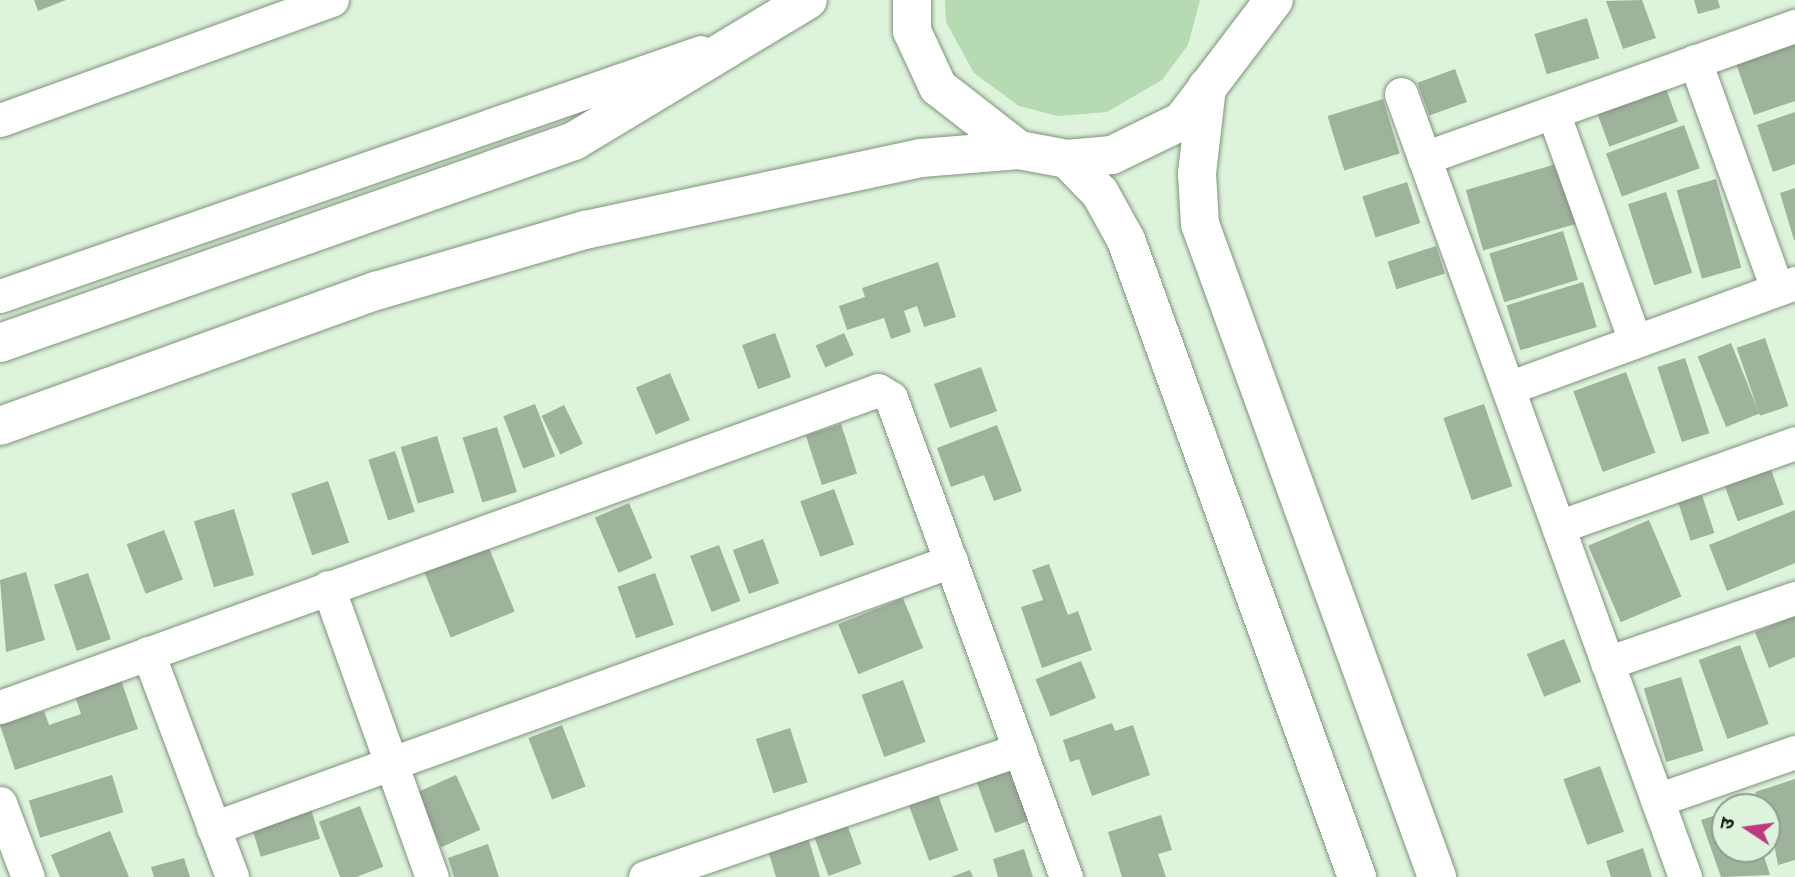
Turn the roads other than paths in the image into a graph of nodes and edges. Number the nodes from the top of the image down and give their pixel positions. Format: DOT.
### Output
graph roads {
  1 [pos="332,0"];
  2 [pos="808,0"];
  3 [pos="912,0"];
  4 [pos="1242,0"];
  5 [pos="1274,0"];
  6 [pos="1795,26"];
  7 [pos="763,31"];
  8 [pos="1230,56"];
  9 [pos="1695,61"];
  10 [pos="1207,87"];
  11 [pos="1401,94"];
  12 [pos="1553,112"];
  13 [pos="0,120"];
  14 [pos="1019,150"];
  15 [pos="1424,158"];
  16 [pos="1067,159"];
  17 [pos="1786,286"];
  18 [pos="0,296"];
  19 [pos="1635,341"];
  20 [pos="0,342"];
  21 [pos="1508,388"];
  22 [pos="0,426"];
  23 [pos="1795,443"];
  24 [pos="1558,527"];
  25 [pos="951,561"];
  26 [pos="328,587"];
  27 [pos="1795,598"];
  28 [pos="148,653"];
  29 [pos="1607,663"];
  30 [pos="0,707"];
  31 [pos="1020,749"];
  32 [pos="1795,752"];
  33 [pos="391,762"];
  34 [pos="1657,800"];
  35 [pos="0,803"];
  36 [pos="213,828"];
  37 [pos="28,877"];
  38 [pos="232,877"];
  39 [pos="432,877"];
  40 [pos="645,877"];
  41 [pos="1066,877"];
  42 [pos="1357,877"];
  43 [pos="1437,877"];
  44 [pos="1685,877"];
  1 -- 13 [label="street"];
  2 -- 7 [label="street"];
  3 -- 14 [label="street"];
  4 -- 8 [label="street"];
  5 -- 8 [label="street"];
  6 -- 9 [label="street"];
  7 -- 18 [label="street"];
  7 -- 20 [label="street"];
  8 -- 10 [label="street"];
  9 -- 12 [label="street"];
  9 -- 17 [label="street"];
  10 -- 16 [label="street"];
  10 -- 43 [label="street"];
  11 -- 15 [label="street"];
  12 -- 15 [label="street"];
  12 -- 19 [label="street"];
  14 -- 16 [label="street"];
  14 -- 22 [label="street"];
  15 -- 21 [label="street"];
  16 -- 42 [label="street"];
  17 -- 19 [label="street"];
  19 -- 21 [label="street"];
  21 -- 24 [label="street"];
  23 -- 24 [label="street"];
  24 -- 29 [label="street"];
  25 -- 26 [label="street"];
  25 -- 31 [label="street"];
  25 -- 33 [label="street"];
  26 -- 28 [label="street"];
  26 -- 33 [label="street"];
  27 -- 29 [label="street"];
  28 -- 30 [label="street"];
  28 -- 36 [label="street"];
  29 -- 34 [label="street"];
  31 -- 40 [label="street"];
  31 -- 41 [label="street"];
  32 -- 34 [label="street"];
  33 -- 36 [label="street"];
  33 -- 39 [label="street"];
  34 -- 44 [label="street"];
  35 -- 37 [label="street"];
  36 -- 38 [label="street"];
}
